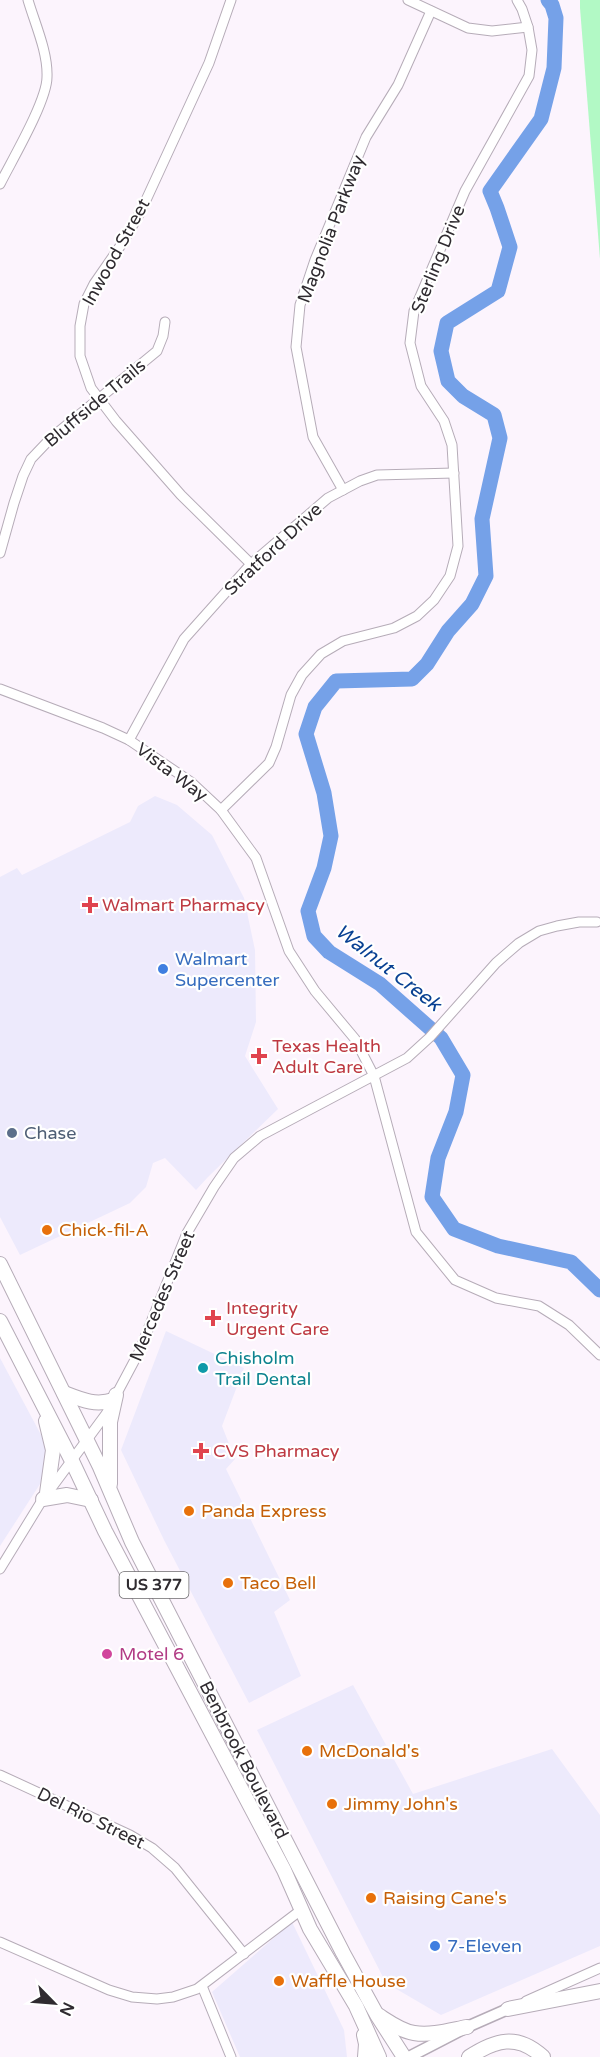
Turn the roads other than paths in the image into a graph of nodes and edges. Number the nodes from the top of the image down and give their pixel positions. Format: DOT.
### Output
graph roads {
  1 [pos="28,0"];
  2 [pos="231,0"];
  3 [pos="408,0"];
  4 [pos="517,0"];
  5 [pos="431,11"];
  6 [pos="528,27"];
  7 [pos="0,184"];
  8 [pos="165,322"];
  9 [pos="99,399"];
  10 [pos="454,473"];
  11 [pos="343,490"];
  12 [pos="0,553"];
  13 [pos="251,564"];
  14 [pos="0,689"];
  15 [pos="129,740"];
  16 [pos="221,810"];
  17 [pos="597,922"];
  18 [pos="374,1076"];
  19 [pos="0,1264"];
  20 [pos="0,1321"];
  21 [pos="600,1355"];
  22 [pos="64,1393"];
  23 [pos="115,1398"];
  24 [pos="43,1404"];
  25 [pos="87,1440"];
  26 [pos="72,1459"];
  27 [pos="110,1489"];
  28 [pos="45,1496"];
  29 [pos="90,1500"];
  30 [pos="0,1569"];
  31 [pos="232,1754"];
  32 [pos="0,1775"];
  33 [pos="301,1910"];
  34 [pos="0,1942"];
  35 [pos="244,1954"];
  36 [pos="600,1968"];
  37 [pos="202,1986"];
  38 [pos="600,1990"];
  39 [pos="356,2007"];
  40 [pos="508,2009"];
  41 [pos="377,2014"];
  42 [pos="467,2027"];
  43 [pos="231,2057"];
  44 [pos="365,2057"];
  45 [pos="379,2057"];
  46 [pos="404,2057"];
  47 [pos="409,2057"];
  48 [pos="469,2057"];
  49 [pos="543,2057"];
  1 -- 7 [label="street"];
  2 -- 9 [label="street, Inwood Street"];
  3 -- 5 [label="street"];
  4 -- 6 [label="street, Sterling Drive"];
  5 -- 6 [label="street"];
  5 -- 11 [label="street, Magnolia Parkway"];
  6 -- 10 [label="street, Sterling Drive"];
  8 -- 9 [label="street, Bluffside Trails"];
  9 -- 12 [label="street, Bluffside Trails"];
  9 -- 13 [label="street, Inwood Street"];
  10 -- 11 [label="street, Stratford Drive"];
  10 -- 16 [label="street, Sterling Drive"];
  11 -- 13 [label="street, Stratford Drive"];
  13 -- 15 [label="street, Stratford Drive"];
  14 -- 15 [label="street, Vista Way"];
  15 -- 16 [label="street, Vista Way"];
  16 -- 18 [label="street, Vista Way"];
  17 -- 18 [label="street"];
  18 -- 21 [label="street, Vista Way"];
  18 -- 23 [label="street, Mercedes Street"];
  19 -- 22 [label="highway, Benbrook Boulevard / US 377"];
  20 -- 24 [label="highway, Benbrook Boulevard / US 377"];
  22 -- 23 [label="highway"];
  22 -- 25 [label="highway, Benbrook Boulevard / US 377"];
  23 -- 25 [label="street, Mercedes Street"];
  23 -- 27 [label="highway"];
  24 -- 26 [label="highway, Benbrook Boulevard / US 377"];
  24 -- 28 [label="highway"];
  25 -- 26 [label="street, Mercedes Street"];
  25 -- 27 [label="highway, Benbrook Boulevard / US 377"];
  26 -- 28 [label="street, Mercedes Street"];
  26 -- 29 [label="highway, Benbrook Boulevard / US 377"];
  27 -- 31 [label="highway, Benbrook Boulevard / US 377"];
  28 -- 29 [label="highway"];
  28 -- 30 [label="street, Mercedes Street"];
  29 -- 31 [label="highway, Benbrook Boulevard / US 377"];
  31 -- 33 [label="highway, Benbrook Boulevard / US 377"];
  31 -- 41 [label="highway, Benbrook Boulevard / US 377"];
  32 -- 35 [label="street, Del Rio Street"];
  33 -- 35 [label="street"];
  33 -- 39 [label="highway, Benbrook Boulevard / US 377"];
  34 -- 37 [label="street"];
  35 -- 37 [label="street"];
  36 -- 40 [label="street"];
  37 -- 43 [label="street"];
  38 -- 40 [label="highway"];
  39 -- 44 [label="highway"];
  39 -- 45 [label="highway, Benbrook Boulevard / US 377"];
  40 -- 42 [label="main road"];
  41 -- 42 [label="highway"];
  41 -- 46 [label="highway, Benbrook Boulevard / US 377"];
  42 -- 47 [label="main road"];
  48 -- 49 [label="highway"];
}
